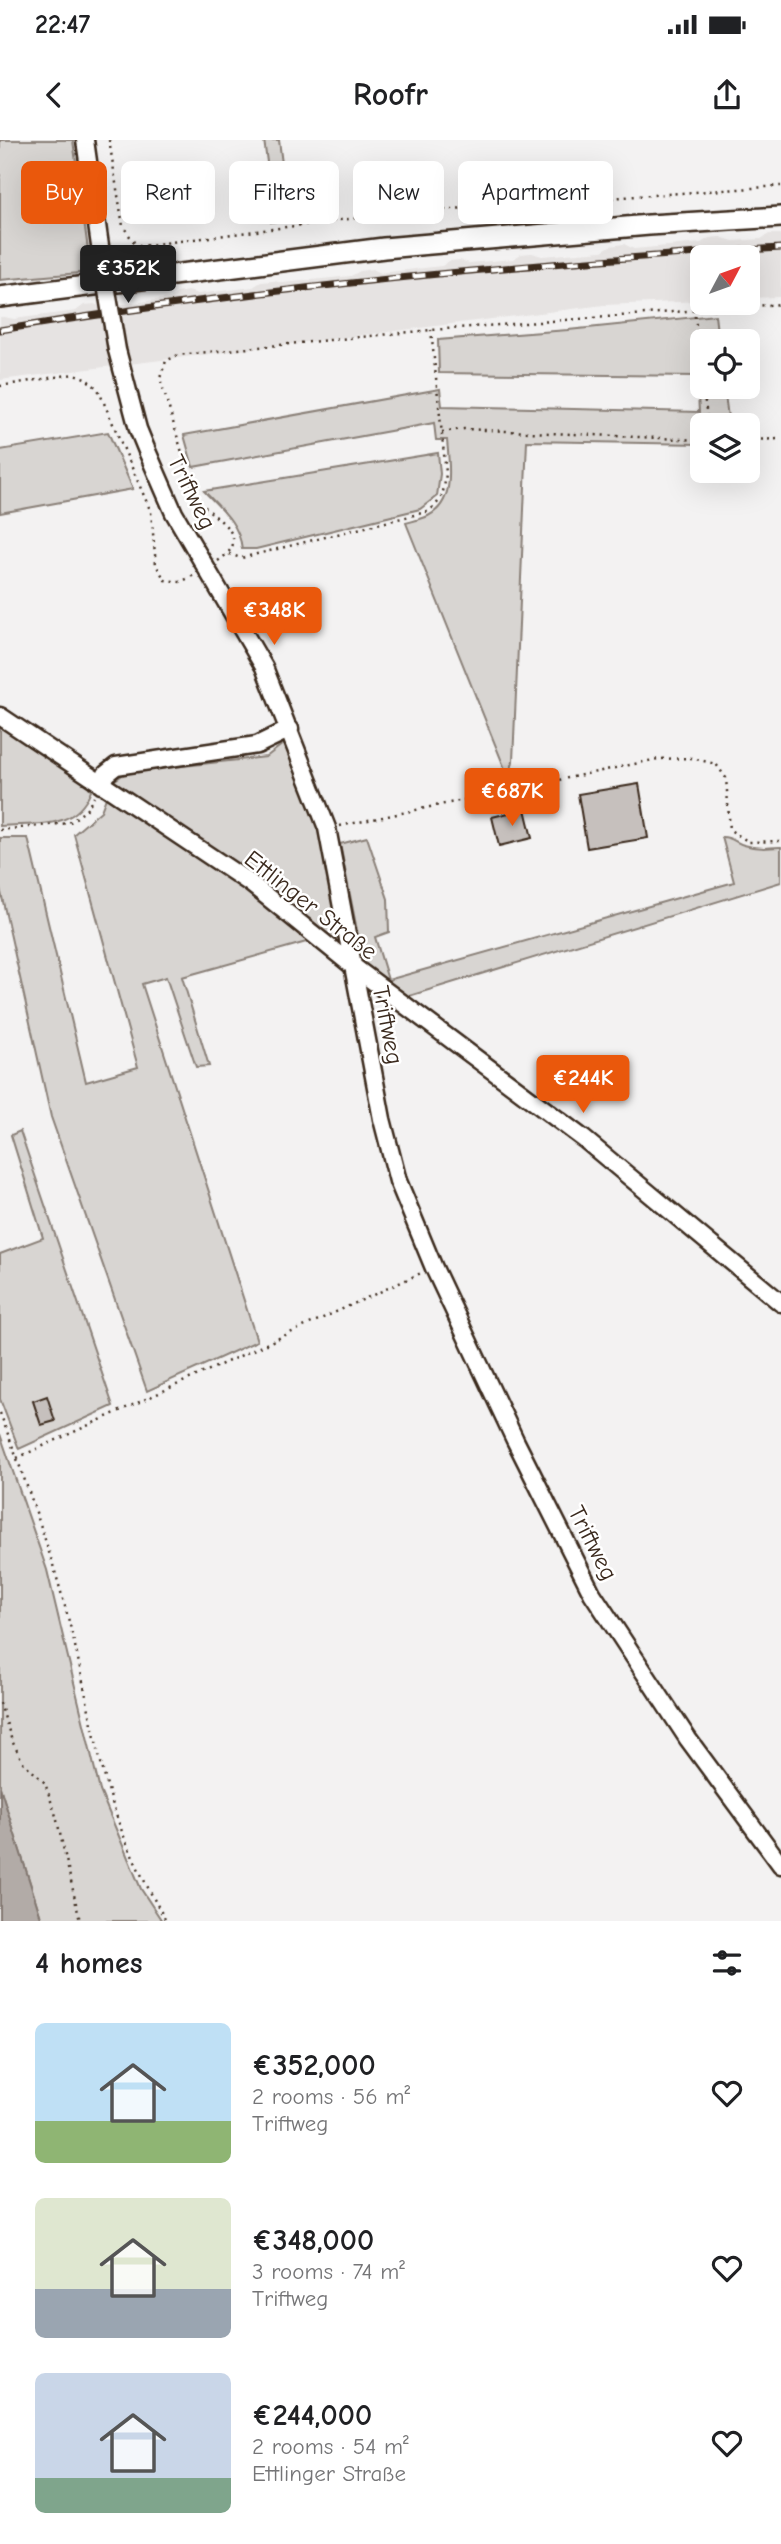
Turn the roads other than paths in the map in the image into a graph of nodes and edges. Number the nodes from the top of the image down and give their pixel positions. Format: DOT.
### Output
graph roads {
  1 [pos="85,140"];
  2 [pos="781,217"];
  3 [pos="0,297"];
  4 [pos="0,716"];
  5 [pos="290,729"];
  6 [pos="101,785"];
  7 [pos="354,967"];
  8 [pos="781,1303"];
  9 [pos="781,1865"];
  1 -- 5 [label="street, Triftweg, bridge"];
  2 -- 3 [label="main road"];
  4 -- 6 [label="street, Ettlinger Straße"];
  5 -- 6 [label="street"];
  5 -- 7 [label="street, Triftweg"];
  6 -- 7 [label="street, Ettlinger Straße"];
  7 -- 8 [label="street, Ettlinger Straße"];
  7 -- 9 [label="street, Triftweg"];
}
